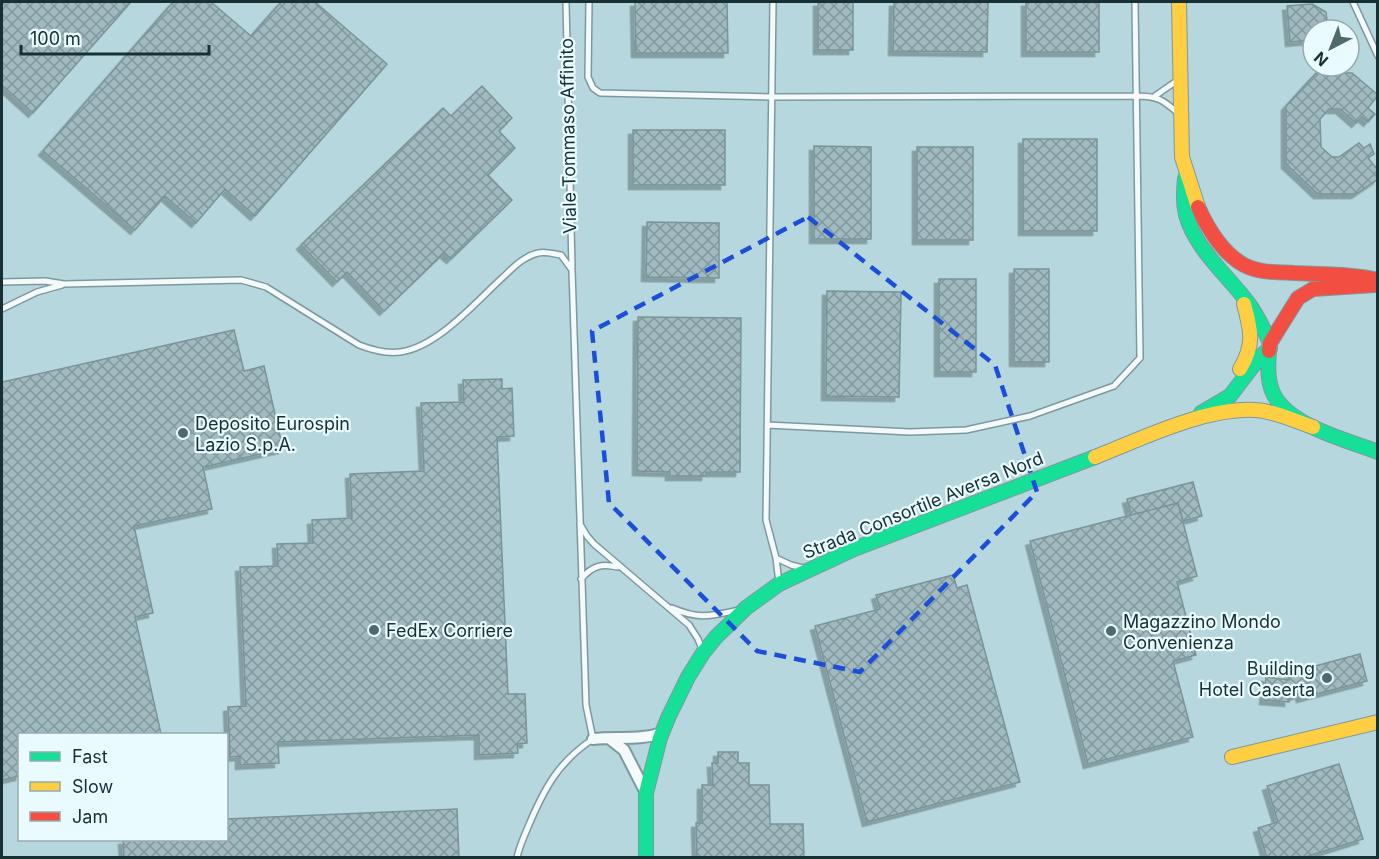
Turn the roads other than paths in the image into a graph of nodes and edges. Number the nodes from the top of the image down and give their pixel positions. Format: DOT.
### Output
graph roads {
  1 [pos="566,2"];
  2 [pos="589,2"];
  3 [pos="773,2"];
  4 [pos="1135,2"];
  5 [pos="1179,2"];
  6 [pos="1353,2"];
  7 [pos="1377,56"];
  8 [pos="1181,78"];
  9 [pos="1136,96"];
  10 [pos="1155,96"];
  11 [pos="771,97"];
  12 [pos="1181,116"];
  13 [pos="1185,175"];
  14 [pos="572,270"];
  15 [pos="1377,280"];
  16 [pos="2,282"];
  17 [pos="64,284"];
  18 [pos="1377,284"];
  19 [pos="1243,298"];
  20 [pos="2,309"];
  21 [pos="1270,346"];
  22 [pos="1218,403"];
  23 [pos="768,425"];
  24 [pos="1178,426"];
  25 [pos="1313,427"];
  26 [pos="1377,452"];
  27 [pos="579,523"];
  28 [pos="776,558"];
  29 [pos="619,567"];
  30 [pos="808,569"];
  31 [pos="581,579"];
  32 [pos="779,584"];
  33 [pos="668,606"];
  34 [pos="746,608"];
  35 [pos="703,653"];
  36 [pos="1377,722"];
  37 [pos="662,733"];
  38 [pos="592,739"];
  39 [pos="610,739"];
  40 [pos="1232,758"];
  41 [pos="646,793"];
  42 [pos="517,858"];
  43 [pos="646,858"];
  1 -- 14 [label="lane, Viale Tommaso Affinito"];
  2 -- 11 [label="lane"];
  3 -- 11 [label="lane"];
  4 -- 9 [label="lane"];
  5 -- 8 [label="street, Strada Consortile Aversa Nord"];
  6 -- 7 [label="lane"];
  8 -- 10 [label="lane"];
  8 -- 12 [label="street, Strada Consortile Aversa Nord"];
  9 -- 10 [label="lane"];
  9 -- 11 [label="lane"];
  9 -- 23 [label="lane"];
  10 -- 12 [label="lane"];
  11 -- 23 [label="lane"];
  12 -- 13 [label="street, Strada Consortile Aversa Nord"];
  13 -- 15 [label="street, Strada Consortile Aversa Nord"];
  13 -- 19 [label="street, Strada Consortile Aversa Nord"];
  14 -- 17 [label="lane, Viale Tommaso Affinito"];
  14 -- 27 [label="lane, Viale Tommaso Affinito"];
  16 -- 17 [label="lane, Viale Tommaso Affinito"];
  17 -- 20 [label="lane, Viale Tommaso Affinito"];
  18 -- 21 [label="street"];
  19 -- 21 [label="street, Strada Consortile Aversa Nord"];
  19 -- 22 [label="street, Strada Consortile Aversa Nord"];
  21 -- 22 [label="street, Strada Consortile Aversa Nord"];
  21 -- 25 [label="street"];
  22 -- 24 [label="street, Strada Consortile Aversa Nord"];
  23 -- 28 [label="lane"];
  24 -- 25 [label="street, Strada Consortile Aversa Nord"];
  24 -- 30 [label="street, Strada Consortile Aversa Nord"];
  25 -- 26 [label="street"];
  27 -- 29 [label="lane"];
  27 -- 31 [label="lane, Viale Tommaso Affinito"];
  28 -- 30 [label="lane"];
  28 -- 32 [label="lane"];
  29 -- 31 [label="lane"];
  29 -- 33 [label="lane"];
  30 -- 32 [label="street, Strada Consortile Aversa Nord"];
  31 -- 38 [label="lane, Viale Tommaso Affinito"];
  32 -- 34 [label="street, Strada Consortile Aversa Nord"];
  33 -- 34 [label="lane"];
  33 -- 35 [label="lane"];
  34 -- 35 [label="street, Strada Consortile Aversa Nord"];
  35 -- 37 [label="street, Strada Consortile Aversa Nord"];
  36 -- 40 [label="street"];
  37 -- 39 [label="street"];
  37 -- 41 [label="street, Strada Consortile Aversa Nord"];
  38 -- 39 [label="street"];
  38 -- 42 [label="lane"];
  39 -- 41 [label="street"];
  41 -- 43 [label="street, Strada Consortile Aversa Nord"];
}
